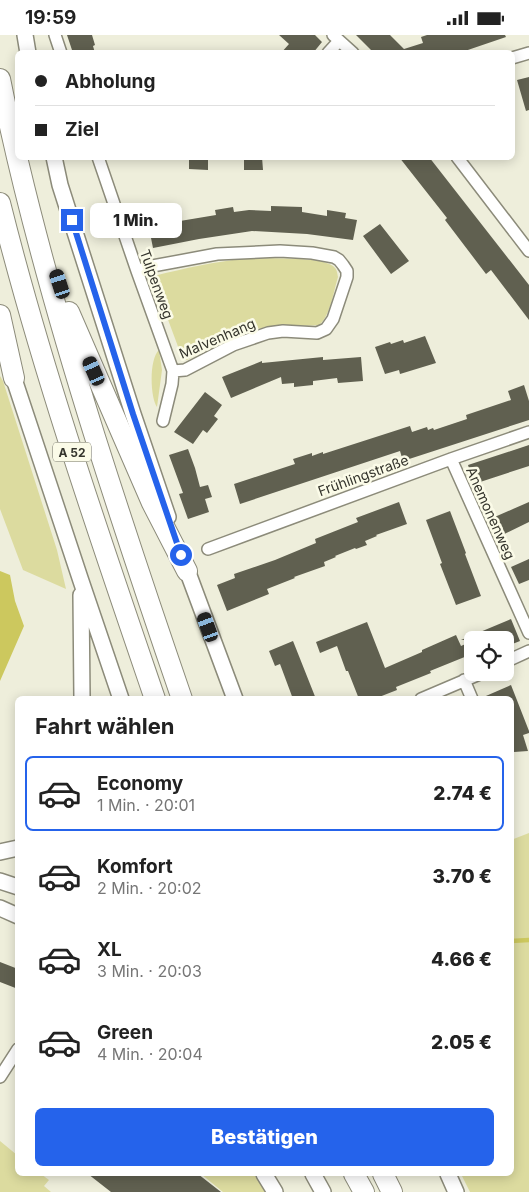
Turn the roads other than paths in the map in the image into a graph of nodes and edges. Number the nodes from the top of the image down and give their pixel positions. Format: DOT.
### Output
graph roads {
  1 [pos="25,35"];
  2 [pos="55,35"];
  3 [pos="336,38"];
  4 [pos="28,50"];
  5 [pos="60,50"];
  6 [pos="330,50"];
  7 [pos="349,50"];
  8 [pos="529,53"];
  9 [pos="515,58"];
  10 [pos="0,79"];
  11 [pos="15,146"];
  12 [pos="18,160"];
  13 [pos="55,160"];
  14 [pos="99,160"];
  15 [pos="459,160"];
  16 [pos="0,203"];
  17 [pos="29,208"];
  18 [pos="529,251"];
  19 [pos="137,271"];
  20 [pos="0,315"];
  21 [pos="0,340"];
  22 [pos="173,371"];
  23 [pos="14,379"];
  24 [pos="164,421"];
  25 [pos="529,433"];
  26 [pos="451,459"];
  27 [pos="208,549"];
  28 [pos="187,571"];
  29 [pos="81,581"];
  30 [pos="529,633"];
  31 [pos="528,655"];
  32 [pos="514,659"];
  33 [pos="464,680"];
  34 [pos="464,681"];
  35 [pos="82,696"];
  36 [pos="120,696"];
  37 [pos="154,696"];
  38 [pos="181,696"];
  39 [pos="234,696"];
  40 [pos="428,696"];
  41 [pos="471,696"];
  42 [pos="15,848"];
  43 [pos="0,852"];
  44 [pos="0,881"];
  45 [pos="15,886"];
  46 [pos="0,908"];
  47 [pos="15,915"];
  48 [pos="15,1054"];
  49 [pos="0,1077"];
  50 [pos="265,1176"];
  51 [pos="314,1176"];
  52 [pos="355,1176"];
  53 [pos="384,1176"];
  54 [pos="449,1176"];
  55 [pos="275,1192"];
  56 [pos="323,1192"];
  57 [pos="364,1192"];
  58 [pos="392,1192"];
  59 [pos="456,1192"];
  1 -- 4 [label="main road"];
  2 -- 5 [label="street"];
  3 -- 6 [label="street"];
  3 -- 7 [label="street"];
  8 -- 9 [label="street"];
  10 -- 11 [label="highway, A 52"];
  12 -- 17 [label="highway, A 52"];
  13 -- 28 [label="main road"];
  14 -- 19 [label="street, Tulpenweg"];
  15 -- 18 [label="street"];
  16 -- 37 [label="highway, A 52"];
  17 -- 28 [label="highway"];
  17 -- 38 [label="highway, A 52"];
  19 -- 22 [label="street, Tulpenweg"];
  19 -- 22 [label="street, Malvenhang"];
  20 -- 23 [label="highway"];
  21 -- 23 [label="main road"];
  22 -- 24 [label="street, Tulpenweg"];
  23 -- 29 [label="main road"];
  25 -- 26 [label="street, Frühlingstraße"];
  26 -- 27 [label="street, Frühlingstraße"];
  26 -- 30 [label="street, Anemonenweg"];
  28 -- 39 [label="main road"];
  29 -- 35 [label="main road"];
  29 -- 36 [label="main road"];
  31 -- 32 [label="street"];
  33 -- 40 [label="street"];
  34 -- 41 [label="street"];
  42 -- 43 [label="main road"];
  44 -- 45 [label="main road"];
  46 -- 47 [label="main road"];
  48 -- 49 [label="street"];
  50 -- 55 [label="main road"];
  51 -- 56 [label="main road"];
  52 -- 57 [label="highway"];
  53 -- 58 [label="highway"];
  54 -- 59 [label="main road"];
}
